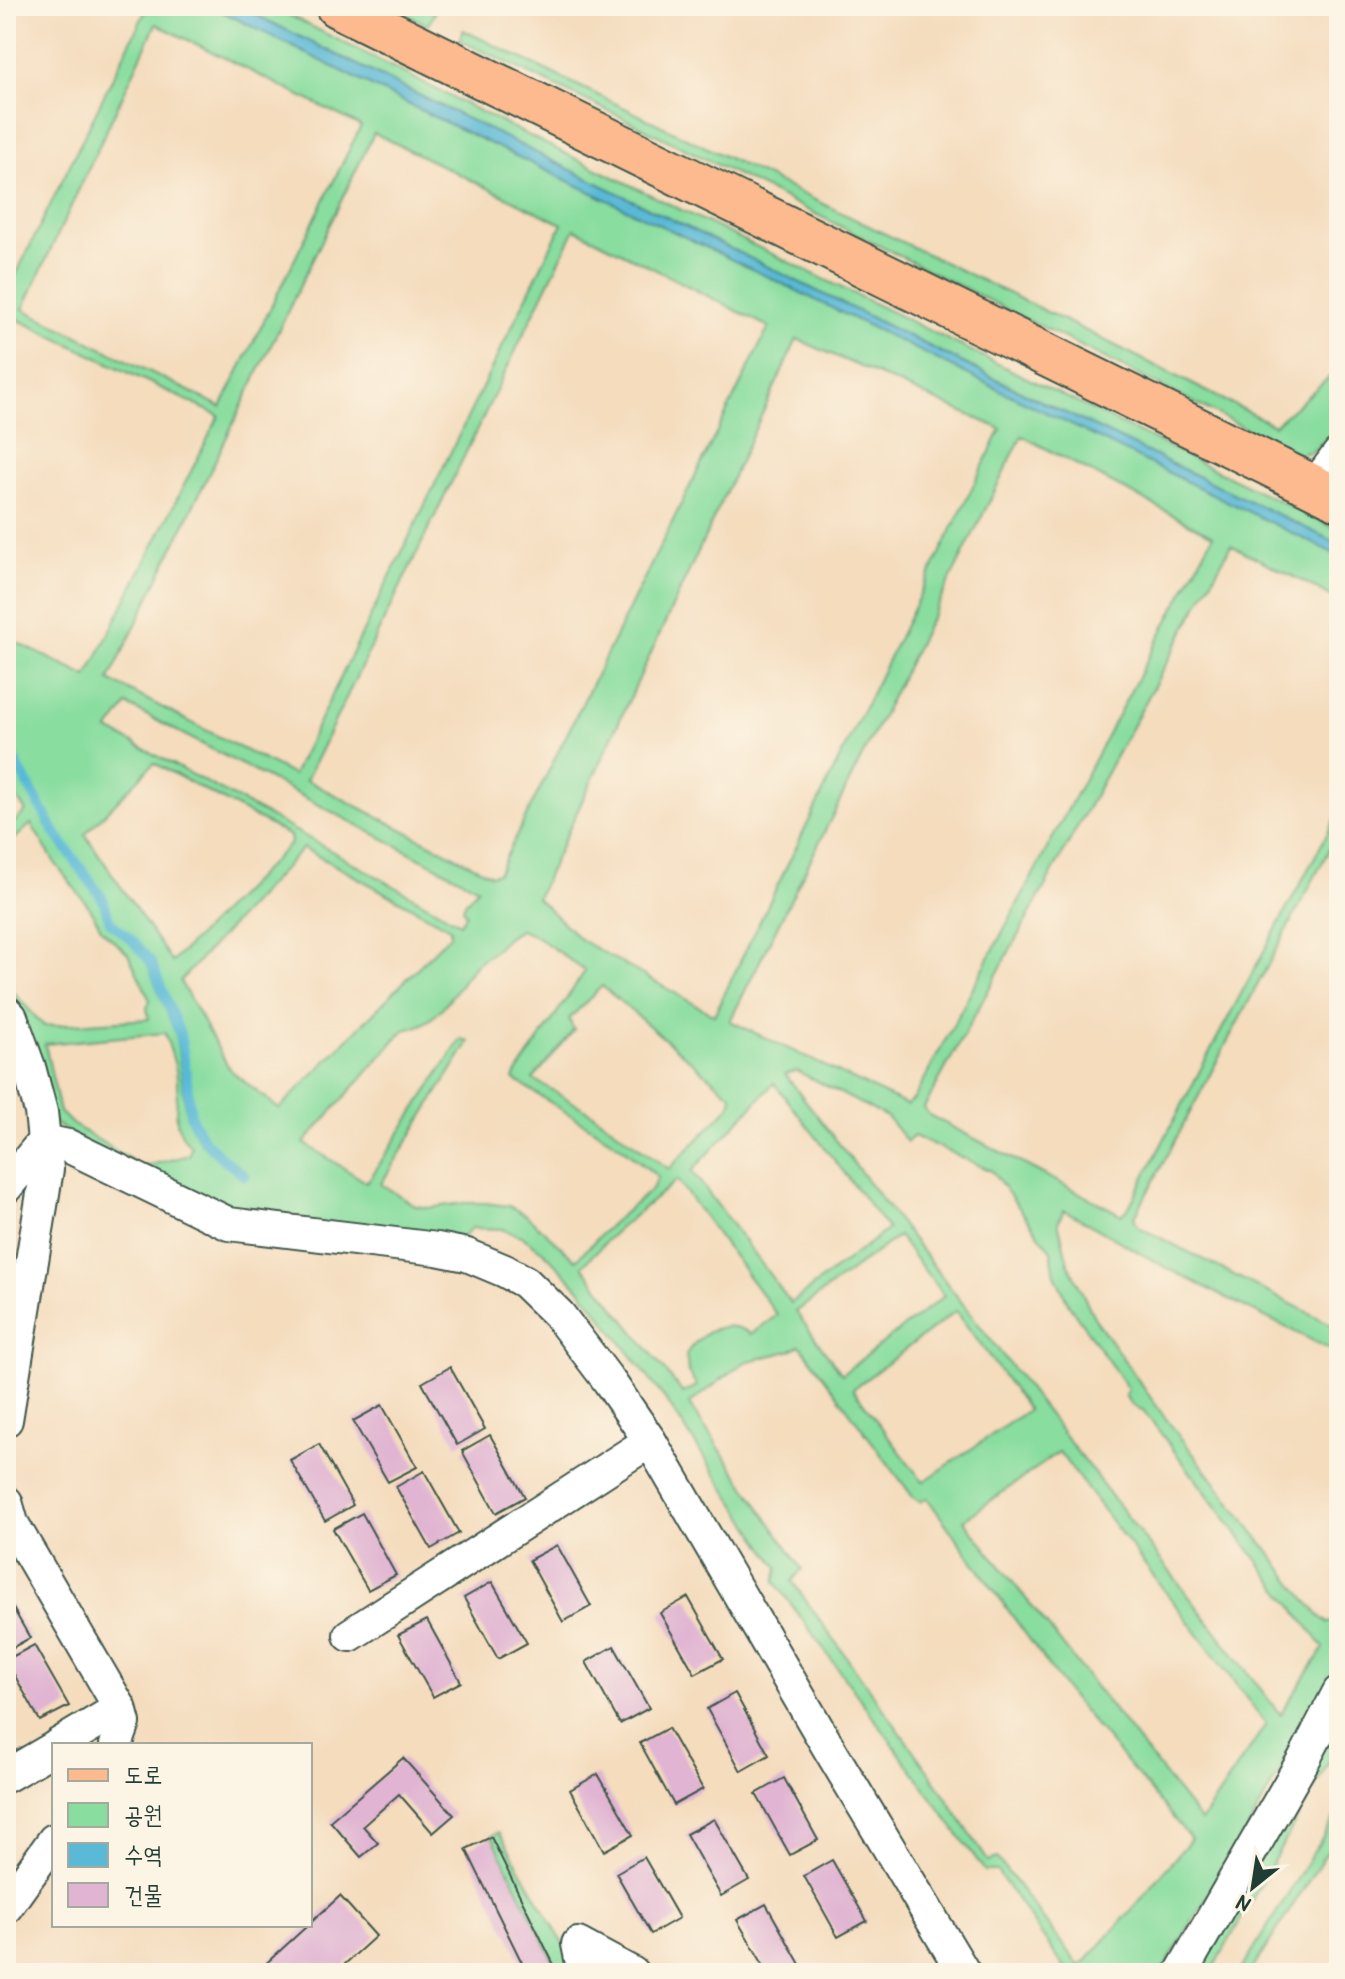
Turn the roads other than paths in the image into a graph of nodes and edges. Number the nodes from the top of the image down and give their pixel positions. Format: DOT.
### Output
graph roads {
  1 [pos="337,6"];
  2 [pos="1339,454"];
  3 [pos="1326,493"];
  4 [pos="6,1012"];
  5 [pos="44,1141"];
  6 [pos="6,1187"];
  7 [pos="6,1420"];
  8 [pos="650,1441"];
  9 [pos="8,1517"];
  10 [pos="350,1635"];
  11 [pos="1339,1692"];
  12 [pos="120,1708"];
  13 [pos="61,1743"];
  14 [pos="117,1743"];
  15 [pos="52,1748"];
  16 [pos="6,1776"];
  17 [pos="52,1843"];
  18 [pos="6,1907"];
  19 [pos="584,1973"];
  20 [pos="632,1973"];
  21 [pos="964,1973"];
  22 [pos="1181,1973"];
  1 -- 3 [label="main road"];
  2 -- 3 [label="street"];
  4 -- 5 [label="street"];
  5 -- 6 [label="street"];
  5 -- 7 [label="street"];
  5 -- 8 [label="street"];
  8 -- 10 [label="street"];
  8 -- 21 [label="street"];
  9 -- 12 [label="street"];
  11 -- 22 [label="street"];
  12 -- 13 [label="street"];
  12 -- 14 [label="street"];
  15 -- 16 [label="street"];
  17 -- 18 [label="street"];
  19 -- 20 [label="street"];
}
